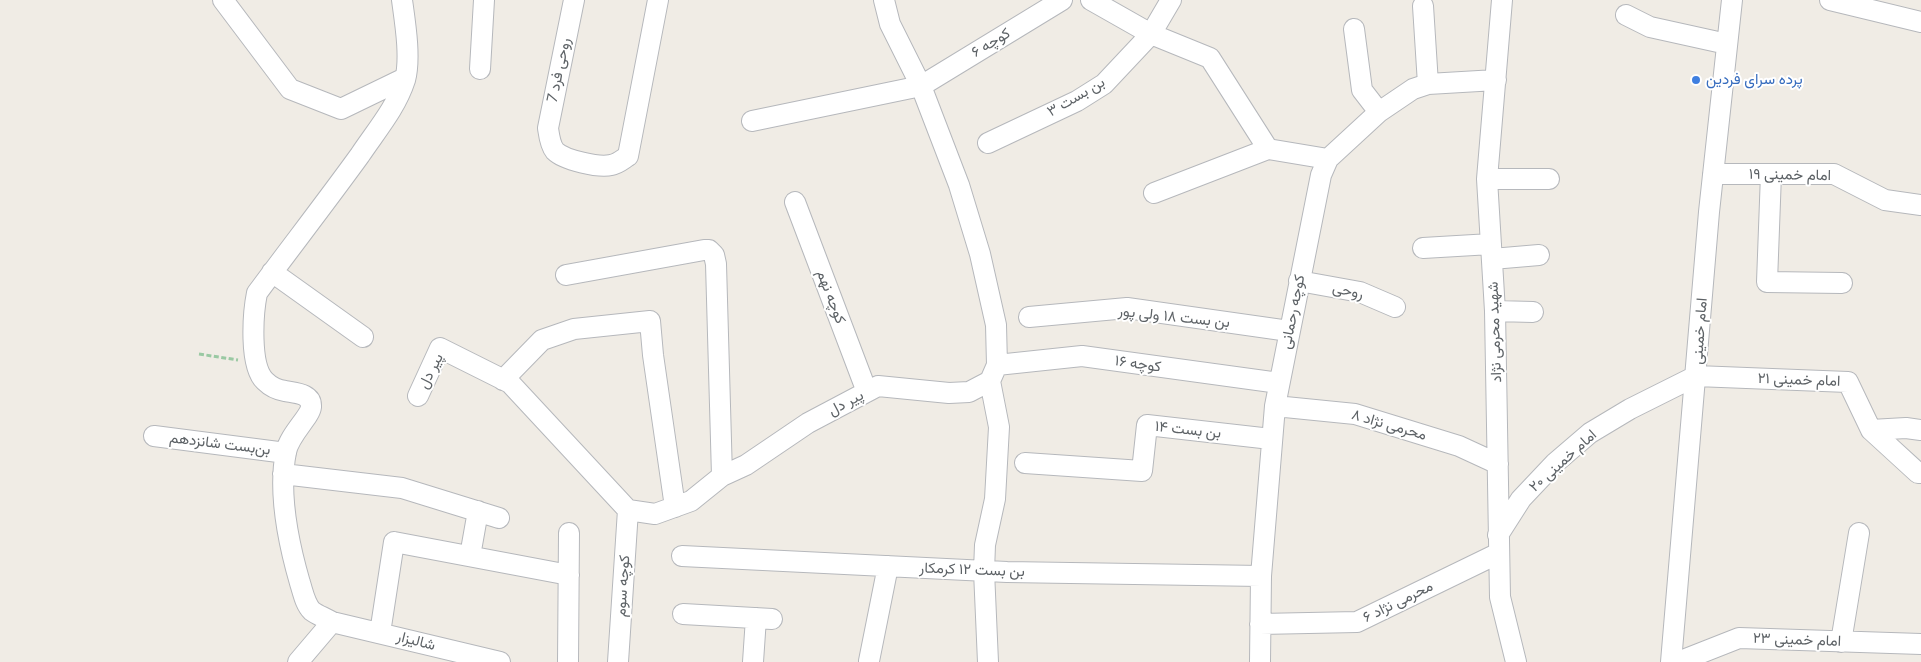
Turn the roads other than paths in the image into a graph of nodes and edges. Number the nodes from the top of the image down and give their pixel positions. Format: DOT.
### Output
graph roads {
  1 [pos="223,0"];
  2 [pos="402,0"];
  3 [pos="484,0"];
  4 [pos="574,0"];
  5 [pos="658,0"];
  6 [pos="884,0"];
  7 [pos="1062,0"];
  8 [pos="1091,0"];
  9 [pos="1171,0"];
  10 [pos="1502,0"];
  11 [pos="1732,0"];
  12 [pos="1830,0"];
  13 [pos="1423,6"];
  14 [pos="1888,7"];
  15 [pos="1626,15"];
  16 [pos="1921,22"];
  17 [pos="1354,29"];
  18 [pos="1151,34"];
  19 [pos="1727,44"];
  20 [pos="480,69"];
  21 [pos="405,78"];
  22 [pos="1496,80"];
  23 [pos="1428,84"];
  24 [pos="921,86"];
  25 [pos="1379,112"];
  26 [pos="752,121"];
  27 [pos="988,143"];
  28 [pos="1268,149"];
  29 [pos="1328,159"];
  30 [pos="1713,174"];
  31 [pos="1771,174"];
  32 [pos="1487,179"];
  33 [pos="1549,179"];
  34 [pos="1154,193"];
  35 [pos="796,202"];
  36 [pos="1921,205"];
  37 [pos="1423,248"];
  38 [pos="1492,252"];
  39 [pos="1539,255"];
  40 [pos="272,272"];
  41 [pos="566,275"];
  42 [pos="1299,281"];
  43 [pos="1842,284"];
  44 [pos="1395,307"];
  45 [pos="1495,311"];
  46 [pos="1532,312"];
  47 [pos="1029,317"];
  48 [pos="1289,331"];
  49 [pos="363,336"];
  50 [pos="994,373"];
  51 [pos="1696,376"];
  52 [pos="503,380"];
  53 [pos="1279,383"];
  54 [pos="867,392"];
  55 [pos="418,396"];
  56 [pos="1275,406"];
  57 [pos="1871,430"];
  58 [pos="1921,430"];
  59 [pos="154,436"];
  60 [pos="1271,439"];
  61 [pos="286,453"];
  62 [pos="1026,463"];
  63 [pos="1498,464"];
  64 [pos="1921,473"];
  65 [pos="284,474"];
  66 [pos="722,476"];
  67 [pos="675,507"];
  68 [pos="628,510"];
  69 [pos="478,512"];
  70 [pos="499,518"];
  71 [pos="570,532"];
  72 [pos="1859,533"];
  73 [pos="1498,544"];
  74 [pos="470,556"];
  75 [pos="682,556"];
  76 [pos="888,566"];
  77 [pos="984,571"];
  78 [pos="569,574"];
  79 [pos="1261,576"];
  80 [pos="683,614"];
  81 [pos="332,622"];
  82 [pos="1260,624"];
  83 [pos="380,633"];
  84 [pos="1841,642"];
  85 [pos="1921,644"];
  86 [pos="433,654"];
  87 [pos="869,661"];
  88 [pos="298,662"];
  89 [pos="500,662"];
  90 [pos="568,662"];
  91 [pos="618,662"];
  92 [pos="753,662"];
  93 [pos="988,662"];
  94 [pos="1260,662"];
  95 [pos="1516,662"];
  96 [pos="1671,662"];
  97 [pos="1678,662"];
  1 -- 21 [label="street"];
  2 -- 21 [label="street"];
  3 -- 20 [label="street"];
  4 -- 5 [label="street, روحی فرد 7"];
  6 -- 24 [label="street"];
  7 -- 24 [label="street, کوچه ۶"];
  8 -- 18 [label="street"];
  9 -- 18 [label="street, بن بست ۳"];
  10 -- 22 [label="street, شهید محرمی نژاد"];
  11 -- 19 [label="street, امام خمینی"];
  12 -- 14 [label="street"];
  13 -- 23 [label="street"];
  14 -- 16 [label="street"];
  15 -- 19 [label="street"];
  17 -- 25 [label="street"];
  18 -- 27 [label="street, بن بست ۳"];
  18 -- 28 [label="street"];
  19 -- 30 [label="street, امام خمینی"];
  21 -- 40 [label="street"];
  22 -- 23 [label="street, کوچه رحمانی"];
  22 -- 32 [label="street, شهید محرمی نژاد"];
  23 -- 25 [label="street, کوچه رحمانی"];
  24 -- 26 [label="street, کوچه ۶"];
  24 -- 50 [label="street"];
  25 -- 29 [label="street, کوچه رحمانی"];
  28 -- 29 [label="street"];
  28 -- 34 [label="street"];
  29 -- 42 [label="street, کوچه رحمانی"];
  30 -- 31 [label="street, امام خمینی ۱۹"];
  30 -- 51 [label="street, امام خمینی"];
  31 -- 36 [label="street, امام خمینی ۱۹"];
  31 -- 43 [label="street"];
  32 -- 33 [label="street"];
  32 -- 38 [label="street, شهید محرمی نژاد"];
  35 -- 54 [label="street, کوچه نهم"];
  37 -- 38 [label="street"];
  38 -- 39 [label="street"];
  38 -- 45 [label="street, شهید محرمی نژاد"];
  40 -- 49 [label="street"];
  40 -- 61 [label="street, شالیزار"];
  41 -- 66 [label="street"];
  42 -- 44 [label="street, روحی"];
  42 -- 48 [label="street, کوچه رحمانی"];
  45 -- 46 [label="street"];
  45 -- 63 [label="street, شهید محرمی نژاد"];
  47 -- 48 [label="street, بن بست ۱۸ ولی پور"];
  48 -- 53 [label="street, کوچه رحمانی"];
  50 -- 53 [label="street, کوچه ۱۶"];
  50 -- 54 [label="street, پیر دل"];
  50 -- 77 [label="street"];
  51 -- 57 [label="street, امام خمینی ۲۱"];
  51 -- 73 [label="street, امام خمینی ۲۰"];
  51 -- 96 [label="street, امام خمینی"];
  52 -- 55 [label="street, پیر دل"];
  52 -- 67 [label="street"];
  52 -- 68 [label="street, پیر دل"];
  53 -- 56 [label="street, کوچه رحمانی"];
  54 -- 66 [label="street, پیر دل"];
  56 -- 60 [label="street, کوچه رحمانی"];
  56 -- 63 [label="street, محرمی نژاد ۸"];
  57 -- 58 [label="street"];
  57 -- 64 [label="street"];
  59 -- 61 [label="street, بن‌بست شانزدهم"];
  60 -- 62 [label="street, بن بست ۱۴"];
  60 -- 79 [label="street, کوچه رحمانی"];
  61 -- 65 [label="street, شالیزار"];
  63 -- 73 [label="street, شهید محرمی نژاد"];
  65 -- 69 [label="street"];
  65 -- 81 [label="street, شالیزار"];
  66 -- 67 [label="street, پیر دل"];
  67 -- 68 [label="street, پیر دل"];
  68 -- 91 [label="street, کوچه سوم"];
  69 -- 70 [label="street"];
  69 -- 74 [label="street"];
  71 -- 78 [label="street"];
  72 -- 84 [label="street"];
  73 -- 82 [label="street, محرمی نژاد ۶"];
  73 -- 95 [label="street, شهید محرمی نژاد"];
  74 -- 78 [label="street"];
  74 -- 83 [label="street"];
  75 -- 76 [label="street, بن بست ۱۲ کرمکار"];
  76 -- 77 [label="street, بن بست ۱۲ کرمکار"];
  76 -- 87 [label="street"];
  77 -- 79 [label="street, بن بست ۱۲ کرمکار"];
  77 -- 93 [label="street"];
  78 -- 90 [label="street"];
  79 -- 82 [label="street, کوچه رحمانی"];
  80 -- 92 [label="street"];
  81 -- 83 [label="street, شالیزار"];
  81 -- 88 [label="street"];
  82 -- 94 [label="street, کوچه رحمانی"];
  83 -- 86 [label="street, شالیزار"];
  84 -- 85 [label="street, امام خمینی ۲۳"];
  84 -- 97 [label="street, امام خمینی ۲۳"];
  86 -- 89 [label="street, شالیزار"];
}
